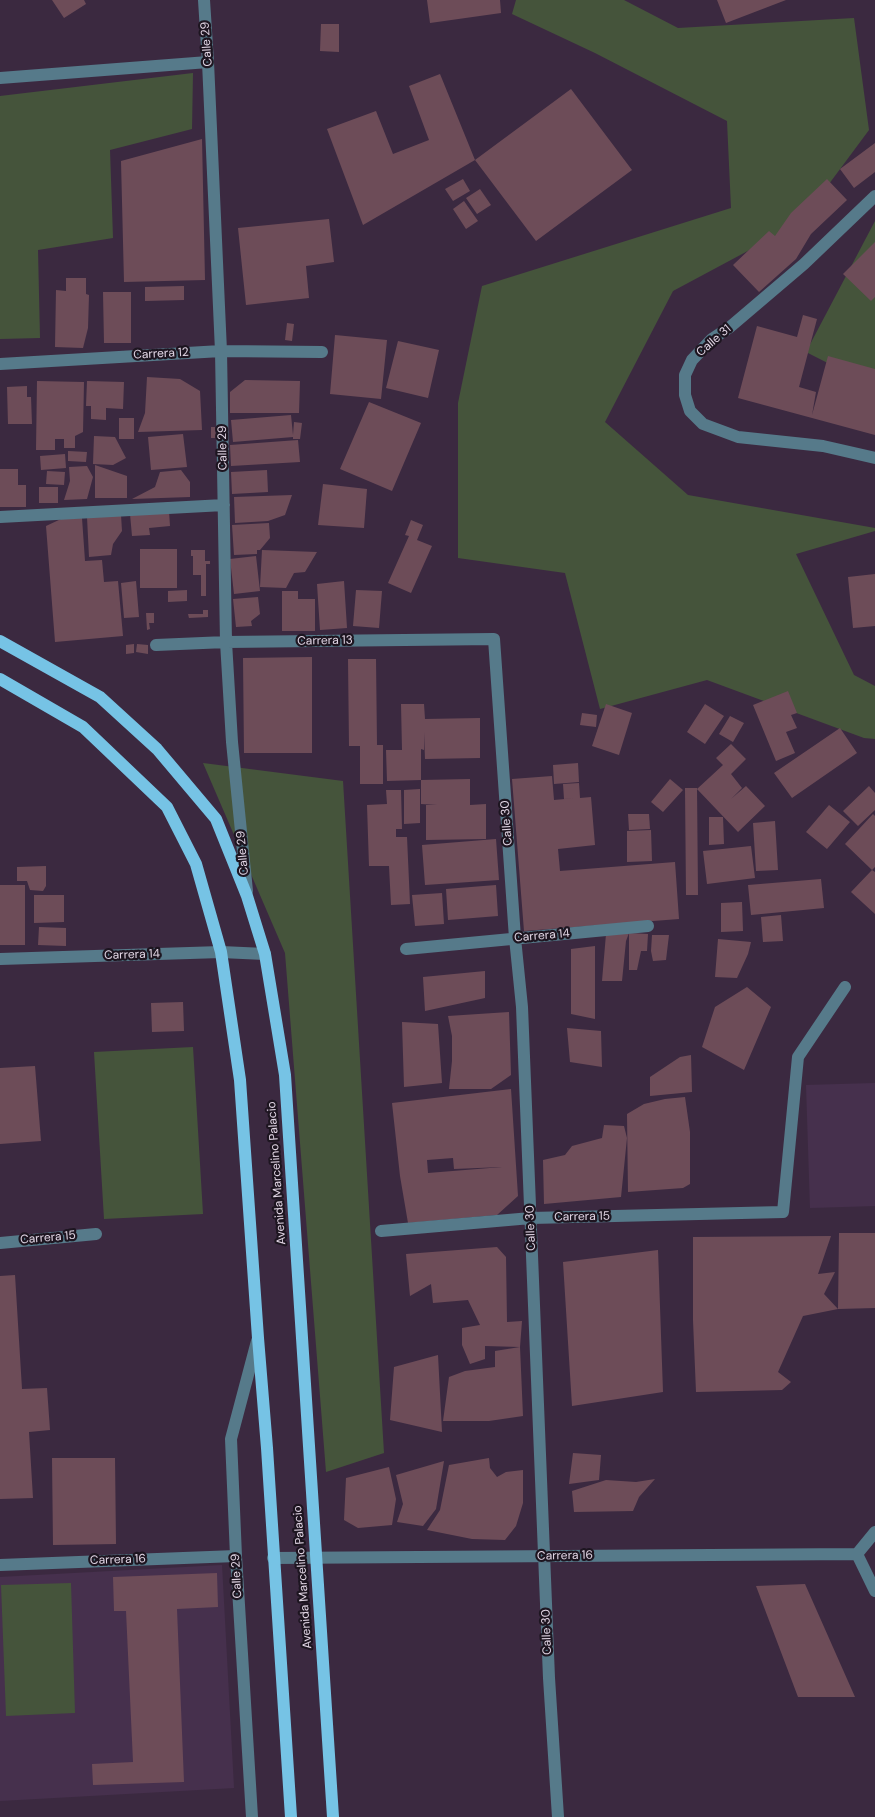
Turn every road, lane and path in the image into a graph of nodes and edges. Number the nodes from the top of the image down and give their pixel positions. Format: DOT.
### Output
graph roads {
  1 [pos="204,0"];
  2 [pos="208,62"];
  3 [pos="0,78"];
  4 [pos="875,196"];
  5 [pos="221,351"];
  6 [pos="322,352"];
  7 [pos="0,364"];
  8 [pos="875,458"];
  9 [pos="224,505"];
  10 [pos="0,517"];
  11 [pos="494,639"];
  12 [pos="0,640"];
  13 [pos="226,642"];
  14 [pos="156,645"];
  15 [pos="0,679"];
  16 [pos="247,896"];
  17 [pos="648,926"];
  18 [pos="515,938"];
  19 [pos="406,949"];
  20 [pos="221,952"];
  21 [pos="265,954"];
  22 [pos="0,959"];
  23 [pos="845,987"];
  24 [pos="531,1218"];
  25 [pos="381,1231"];
  26 [pos="96,1234"];
  27 [pos="0,1242"];
  28 [pos="258,1338"];
  29 [pos="875,1532"];
  30 [pos="856,1554"];
  31 [pos="236,1556"];
  32 [pos="544,1556"];
  33 [pos="316,1557"];
  34 [pos="273,1558"];
  35 [pos="0,1565"];
  36 [pos="875,1590"];
  37 [pos="252,1817"];
  38 [pos="291,1817"];
  39 [pos="333,1817"];
  40 [pos="558,1817"];
  1 -- 2 [label="street, Calle 29"];
  2 -- 3 [label="street"];
  2 -- 5 [label="street, Calle 29"];
  4 -- 8 [label="street, Calle 31"];
  5 -- 6 [label="street, Carrera 12"];
  5 -- 7 [label="street, Carrera 12"];
  5 -- 9 [label="street, Calle 29"];
  9 -- 10 [label="street"];
  9 -- 13 [label="street, Calle 29"];
  11 -- 13 [label="street, Carrera 13"];
  11 -- 18 [label="street, Calle 30"];
  12 -- 16 [label="main road, Avenida Marcelino Palacio"];
  13 -- 14 [label="street, Carrera 13"];
  13 -- 16 [label="street, Calle 29"];
  15 -- 20 [label="main road"];
  16 -- 21 [label="main road, Avenida Marcelino Palacio"];
  17 -- 18 [label="street, Carrera 14"];
  18 -- 19 [label="street, Carrera 14"];
  18 -- 24 [label="street, Calle 30"];
  20 -- 21 [label="street, Carrera 14"];
  20 -- 22 [label="street, Carrera 14"];
  20 -- 28 [label="main road"];
  21 -- 33 [label="main road, Avenida Marcelino Palacio"];
  23 -- 24 [label="street, Carrera 15"];
  24 -- 25 [label="street, Carrera 15"];
  24 -- 32 [label="street, Calle 30"];
  26 -- 27 [label="street, Carrera 15"];
  28 -- 31 [label="street, Calle 29"];
  28 -- 34 [label="main road"];
  29 -- 30 [label="street"];
  30 -- 32 [label="street, Carrera 16"];
  30 -- 36 [label="street"];
  31 -- 35 [label="street, Carrera 16"];
  31 -- 37 [label="street, Calle 29"];
  32 -- 33 [label="street, Carrera 16"];
  32 -- 40 [label="street, Calle 30"];
  33 -- 34 [label="street, Carrera 16"];
  33 -- 39 [label="main road, Avenida Marcelino Palacio"];
  34 -- 38 [label="main road"];
}
